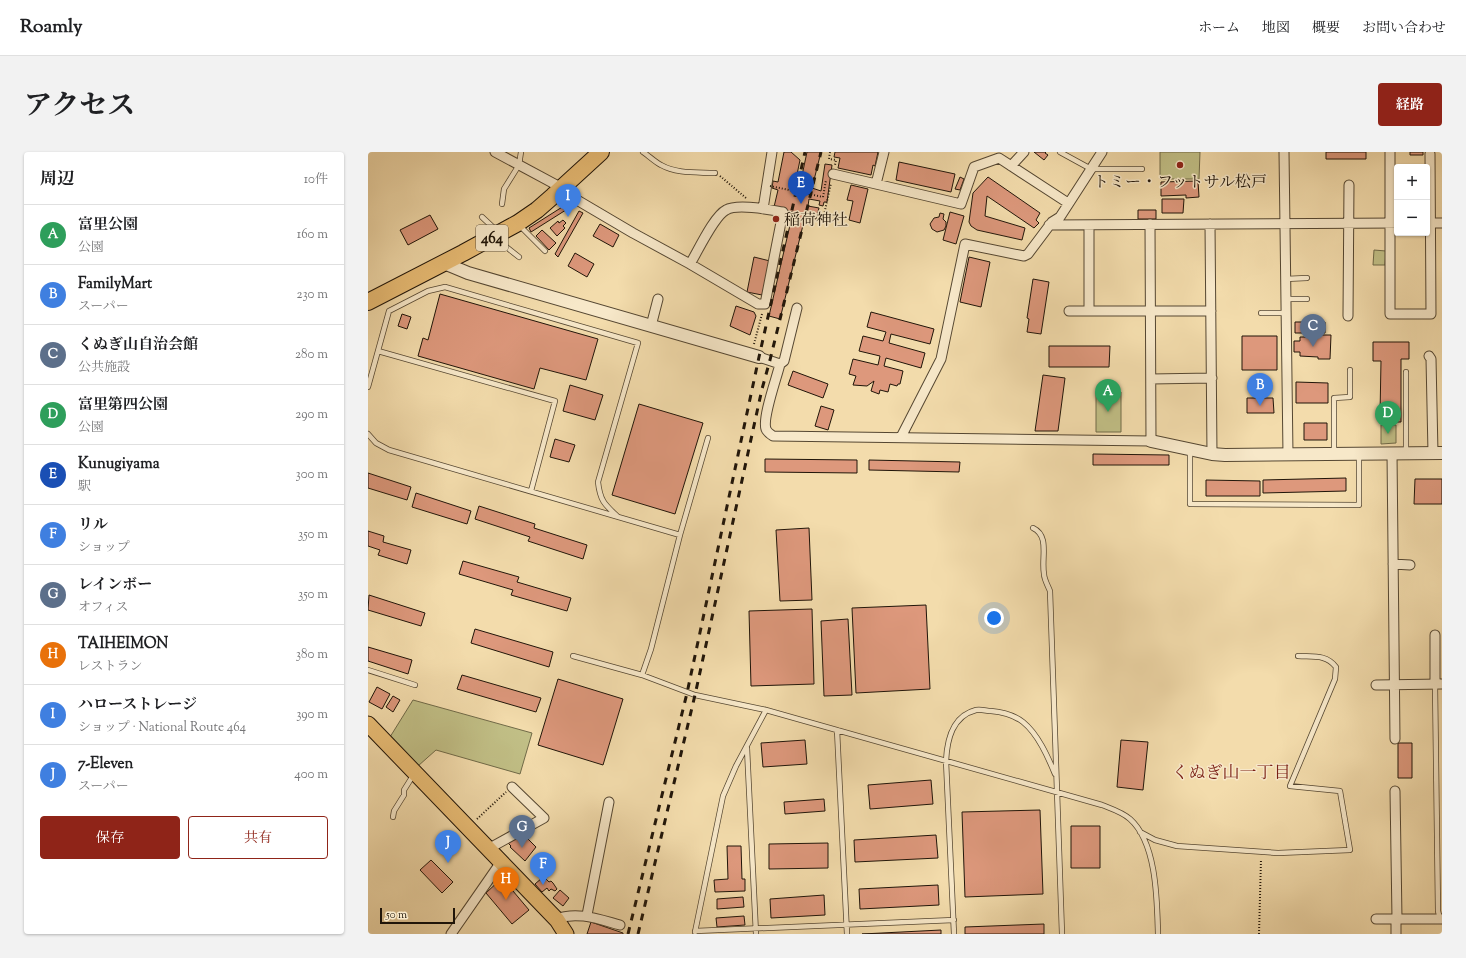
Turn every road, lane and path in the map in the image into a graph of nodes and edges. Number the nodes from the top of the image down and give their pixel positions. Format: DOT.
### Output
graph roads {
  1 [pos="495,152"];
  2 [pos="521,152"];
  3 [pos="601,152"];
  4 [pos="643,152"];
  5 [pos="772,152"];
  6 [pos="884,152"];
  7 [pos="1024,152"];
  8 [pos="1060,152"];
  9 [pos="1102,152"];
  10 [pos="1284,152"];
  11 [pos="1390,152"];
  12 [pos="1430,154"];
  13 [pos="519,165"];
  14 [pos="1011,166"];
  15 [pos="1091,169"];
  16 [pos="1142,169"];
  17 [pos="715,173"];
  18 [pos="830,176"];
  19 [pos="876,184"];
  20 [pos="1349,185"];
  21 [pos="770,186"];
  22 [pos="561,189"];
  23 [pos="804,193"];
  24 [pos="802,198"];
  25 [pos="1429,200"];
  26 [pos="1068,203"];
  27 [pos="502,204"];
  28 [pos="760,208"];
  29 [pos="482,217"];
  30 [pos="1348,222"];
  31 [pos="518,223"];
  32 [pos="1284,223"];
  33 [pos="1393,223"];
  34 [pos="1430,223"];
  35 [pos="1442,223"];
  36 [pos="1089,224"];
  37 [pos="1150,224"];
  38 [pos="1210,224"];
  39 [pos="1430,224"];
  40 [pos="1049,225"];
  41 [pos="496,236"];
  42 [pos="545,252"];
  43 [pos="519,257"];
  44 [pos="444,263"];
  45 [pos="690,264"];
  46 [pos="1285,278"];
  47 [pos="1308,278"];
  48 [pos="658,298"];
  49 [pos="1285,299"];
  50 [pos="1307,299"];
  51 [pos="368,302"];
  52 [pos="764,307"];
  53 [pos="797,308"];
  54 [pos="1069,311"];
  55 [pos="1089,311"];
  56 [pos="1150,311"];
  57 [pos="1211,311"];
  58 [pos="1261,313"];
  59 [pos="1286,313"];
  60 [pos="1348,316"];
  61 [pos="651,326"];
  62 [pos="378,351"];
  63 [pos="755,356"];
  64 [pos="1429,356"];
  65 [pos="780,364"];
  66 [pos="1350,370"];
  67 [pos="1406,372"];
  68 [pos="1212,378"];
  69 [pos="1151,379"];
  70 [pos="368,387"];
  71 [pos="368,434"];
  72 [pos="901,437"];
  73 [pos="708,438"];
  74 [pos="1151,441"];
  75 [pos="1190,449"];
  76 [pos="1392,453"];
  77 [pos="1406,453"];
  78 [pos="1437,453"];
  79 [pos="1212,454"];
  80 [pos="1288,454"];
  81 [pos="1334,454"];
  82 [pos="1359,454"];
  83 [pos="531,491"];
  84 [pos="617,516"];
  85 [pos="1033,528"];
  86 [pos="680,535"];
  87 [pos="1393,564"];
  88 [pos="1410,565"];
  89 [pos="1435,635"];
  90 [pos="573,656"];
  91 [pos="1298,656"];
  92 [pos="368,670"];
  93 [pos="642,675"];
  94 [pos="1439,684"];
  95 [pos="415,685"];
  96 [pos="1376,685"];
  97 [pos="1394,685"];
  98 [pos="766,710"];
  99 [pos="368,724"];
  100 [pos="837,730"];
  101 [pos="1395,739"];
  102 [pos="747,747"];
  103 [pos="946,761"];
  104 [pos="1436,769"];
  105 [pos="1442,769"];
  106 [pos="415,773"];
  107 [pos="1056,777"];
  108 [pos="512,788"];
  109 [pos="1395,791"];
  110 [pos="1057,793"];
  111 [pos="609,802"];
  112 [pos="393,816"];
  113 [pos="472,824"];
  114 [pos="1140,832"];
  115 [pos="488,849"];
  116 [pos="1261,852"];
  117 [pos="501,862"];
  118 [pos="587,915"];
  119 [pos="555,919"];
  120 [pos="1376,919"];
  121 [pos="1397,919"];
  122 [pos="1441,919"];
  123 [pos="954,920"];
  124 [pos="847,924"];
  125 [pos="620,926"];
  126 [pos="755,928"];
  127 [pos="695,933"];
  128 [pos="451,934"];
  129 [pos="566,934"];
  130 [pos="756,934"];
  131 [pos="847,934"];
  132 [pos="954,934"];
  133 [pos="1062,934"];
  134 [pos="1158,934"];
  135 [pos="1259,934"];
  136 [pos="1396,934"];
  1 -- 13 [label="street"];
  2 -- 13 [label="lane"];
  3 -- 22 [label="highway, 464"];
  4 -- 17 [label="lane"];
  5 -- 28 [label="street"];
  6 -- 19 [label="street"];
  7 -- 14 [label="street"];
  8 -- 15 [label="lane"];
  9 -- 15 [label="street"];
  10 -- 32 [label="street"];
  11 -- 33 [label="street"];
  12 -- 25 [label="street"];
  13 -- 22 [label="street"];
  13 -- 27 [label="lane"];
  14 -- 19 [label="street"];
  14 -- 26 [label="street"];
  15 -- 16 [label="lane"];
  15 -- 26 [label="street"];
  17 -- 28 [label="path"];
  18 -- 19 [label="street"];
  18 -- 23 [label="path, bridge"];
  20 -- 30 [label="street"];
  21 -- 23 [label="path, bridge"];
  22 -- 31 [label="highway, 464"];
  22 -- 45 [label="street"];
  23 -- 24 [label="path, bridge"];
  26 -- 40 [label="street"];
  28 -- 45 [label="street"];
  28 -- 52 [label="street"];
  29 -- 41 [label="lane"];
  30 -- 32 [label="street"];
  30 -- 33 [label="street"];
  30 -- 60 [label="street"];
  31 -- 41 [label="highway, 464"];
  31 -- 42 [label="lane"];
  32 -- 38 [label="street"];
  32 -- 46 [label="street"];
  33 -- 39 [label="street"];
  34 -- 35 [label="street"];
  36 -- 37 [label="street"];
  36 -- 40 [label="street"];
  36 -- 55 [label="street"];
  37 -- 38 [label="street"];
  37 -- 56 [label="street"];
  38 -- 57 [label="street"];
  40 -- 72 [label="street"];
  41 -- 43 [label="lane"];
  41 -- 44 [label="highway, 464"];
  44 -- 51 [label="highway, 464"];
  44 -- 61 [label="street"];
  45 -- 52 [label="street"];
  46 -- 47 [label="lane"];
  46 -- 49 [label="street"];
  48 -- 61 [label="street"];
  49 -- 50 [label="lane"];
  49 -- 59 [label="street"];
  52 -- 63 [label="path"];
  53 -- 65 [label="street"];
  54 -- 55 [label="street"];
  55 -- 56 [label="street"];
  56 -- 57 [label="street"];
  56 -- 69 [label="street"];
  57 -- 68 [label="street"];
  58 -- 59 [label="lane"];
  59 -- 80 [label="street"];
  61 -- 63 [label="street"];
  62 -- 70 [label="lane"];
  62 -- 83 [label="lane"];
  62 -- 84 [label="lane"];
  63 -- 65 [label="street"];
  64 -- 78 [label="street"];
  65 -- 72 [label="street"];
  66 -- 81 [label="lane"];
  67 -- 77 [label="lane"];
  68 -- 69 [label="street"];
  68 -- 79 [label="street"];
  69 -- 74 [label="street"];
  71 -- 83 [label="lane"];
  72 -- 74 [label="street"];
  73 -- 86 [label="lane"];
  74 -- 75 [label="street"];
  75 -- 79 [label="street"];
  75 -- 82 [label="lane"];
  76 -- 77 [label="street"];
  76 -- 82 [label="street"];
  76 -- 87 [label="street"];
  77 -- 78 [label="street"];
  79 -- 80 [label="street"];
  80 -- 81 [label="street"];
  81 -- 82 [label="street"];
  83 -- 84 [label="lane"];
  84 -- 86 [label="lane"];
  85 -- 107 [label="lane"];
  86 -- 93 [label="lane"];
  87 -- 88 [label="street"];
  87 -- 97 [label="street"];
  89 -- 94 [label="street"];
  90 -- 93 [label="lane"];
  91 -- 116 [label="lane"];
  92 -- 95 [label="lane"];
  93 -- 98 [label="lane"];
  94 -- 97 [label="street"];
  94 -- 104 [label="lane"];
  96 -- 97 [label="street"];
  97 -- 101 [label="street"];
  98 -- 100 [label="lane"];
  98 -- 102 [label="lane"];
  99 -- 106 [label="main road"];
  100 -- 103 [label="lane"];
  100 -- 124 [label="lane"];
  102 -- 126 [label="lane"];
  102 -- 127 [label="lane"];
  103 -- 107 [label="lane"];
  103 -- 110 [label="lane"];
  103 -- 123 [label="lane"];
  104 -- 105 [label="lane"];
  104 -- 122 [label="lane"];
  106 -- 112 [label="lane"];
  106 -- 115 [label="main road"];
  107 -- 110 [label="lane"];
  108 -- 113 [label="path"];
  108 -- 115 [label="street"];
  109 -- 121 [label="street"];
  110 -- 114 [label="lane"];
  110 -- 133 [label="lane"];
  111 -- 118 [label="street"];
  114 -- 116 [label="lane"];
  114 -- 134 [label="lane"];
  115 -- 117 [label="main road"];
  116 -- 135 [label="path"];
  117 -- 119 [label="main road"];
  117 -- 128 [label="street"];
  118 -- 119 [label="street"];
  118 -- 125 [label="street"];
  119 -- 129 [label="main road"];
  120 -- 121 [label="street"];
  121 -- 122 [label="street"];
  121 -- 136 [label="street"];
  123 -- 124 [label="lane"];
  123 -- 132 [label="lane"];
  124 -- 126 [label="lane"];
  124 -- 131 [label="lane"];
  126 -- 127 [label="lane"];
  126 -- 130 [label="lane"];
}
